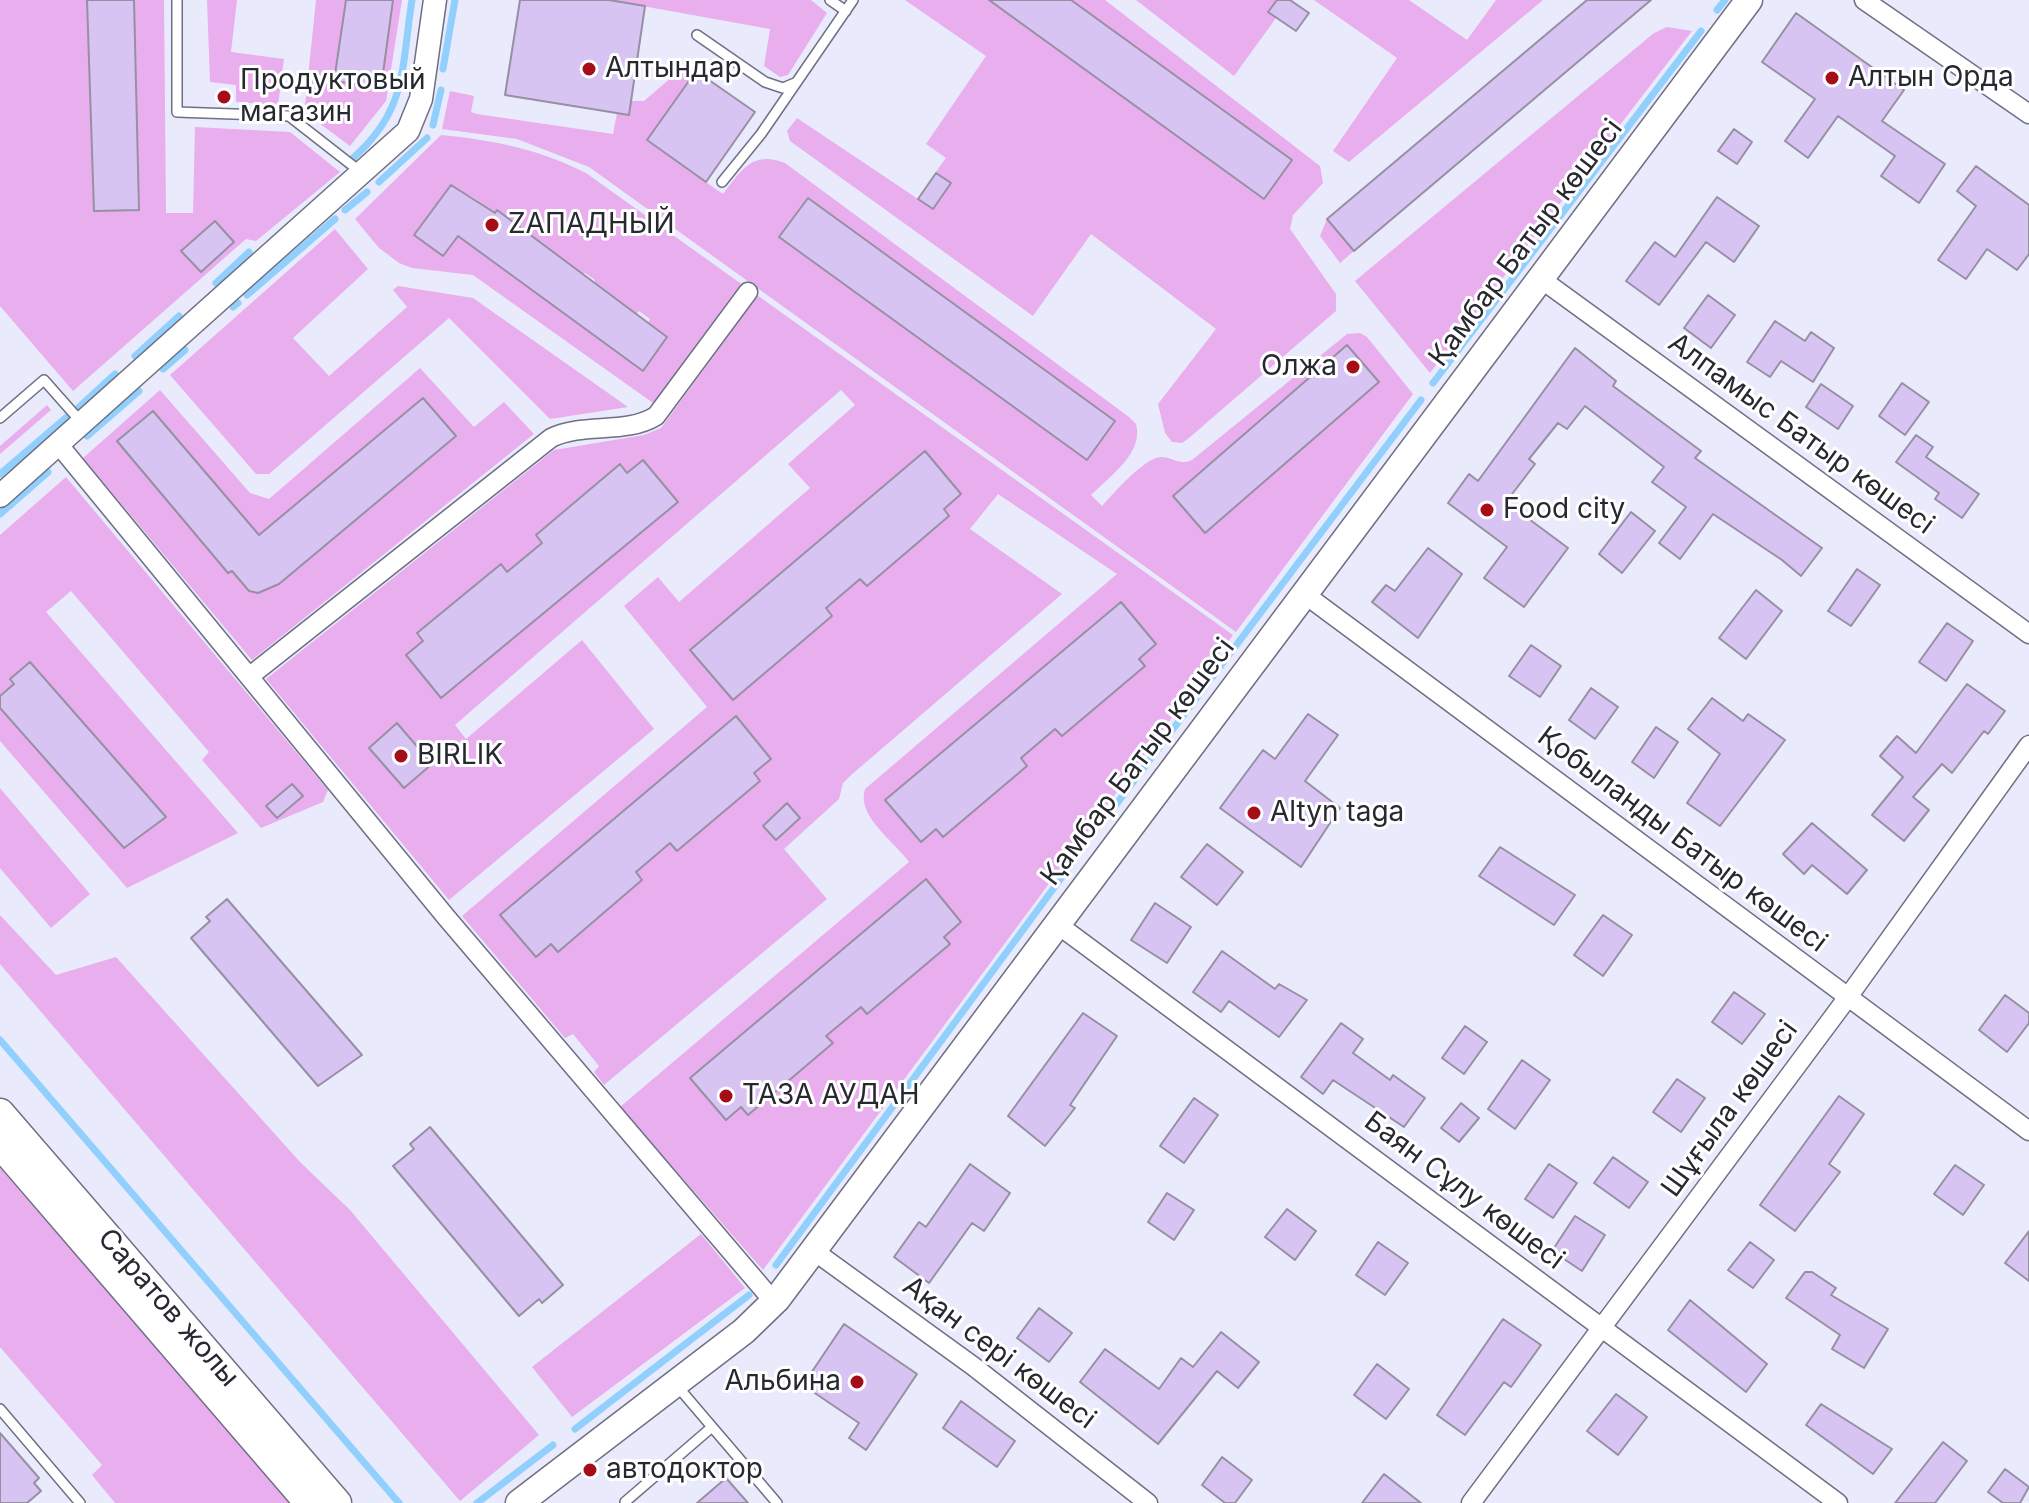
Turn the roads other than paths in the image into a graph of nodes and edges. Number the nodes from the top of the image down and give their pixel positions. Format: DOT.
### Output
graph roads {
  1 [pos="177,0"];
  2 [pos="435,0"];
  3 [pos="830,0"];
  4 [pos="853,0"];
  5 [pos="1749,0"];
  6 [pos="1864,0"];
  7 [pos="846,11"];
  8 [pos="697,35"];
  9 [pos="797,81"];
  10 [pos="2029,114"];
  11 [pos="363,174"];
  12 [pos="722,182"];
  13 [pos="1541,279"];
  14 [pos="748,292"];
  15 [pos="0,418"];
  16 [pos="82,423"];
  17 [pos="59,445"];
  18 [pos="0,496"];
  19 [pos="1303,593"];
  20 [pos="2029,634"];
  21 [pos="250,676"];
  22 [pos="2029,745"];
  23 [pos="1057,924"];
  24 [pos="1848,997"];
  25 [pos="0,1113"];
  26 [pos="2029,1131"];
  27 [pos="0,1144"];
  28 [pos="814,1251"];
  29 [pos="774,1302"];
  30 [pos="1603,1329"];
  31 [pos="675,1384"];
  32 [pos="0,1409"];
  33 [pos="712,1427"];
  34 [pos="625,1502"];
  35 [pos="80,1503"];
  36 [pos="309,1503"];
  37 [pos="337,1503"];
  38 [pos="519,1503"];
  39 [pos="777,1503"];
  40 [pos="1148,1503"];
  41 [pos="1471,1503"];
  42 [pos="1838,1503"];
  1 -- 11 [label="lane"];
  2 -- 11 [label="street"];
  3 -- 7 [label="lane"];
  4 -- 7 [label="lane"];
  5 -- 13 [label="main road, Қамбар Батыр көшесі"];
  6 -- 10 [label="street"];
  7 -- 9 [label="lane"];
  8 -- 9 [label="lane"];
  9 -- 12 [label="lane"];
  11 -- 16 [label="street"];
  13 -- 19 [label="main road, Қамбар Батыр көшесі"];
  13 -- 20 [label="street, Алпамыс Батыр көшесі"];
  14 -- 21 [label="street"];
  15 -- 16 [label="lane"];
  16 -- 17 [label="street"];
  17 -- 18 [label="street"];
  17 -- 21 [label="street"];
  19 -- 23 [label="main road, Қамбар Батыр көшесі"];
  19 -- 24 [label="street, Қобыланды Батыр көшесі"];
  21 -- 29 [label="street"];
  22 -- 24 [label="street, Шұғыла көшесі"];
  23 -- 28 [label="main road, Қамбар Батыр көшесі"];
  23 -- 30 [label="street, Баян Сұлу көшесі"];
  24 -- 26 [label="street, Қобыланды Батыр көшесі"];
  24 -- 30 [label="street, Шұғыла көшесі"];
  25 -- 37 [label="main road, Саратов жолы"];
  27 -- 36 [label="main road, Саратов жолы"];
  28 -- 29 [label="main road, Қамбар Батыр көшесі"];
  28 -- 40 [label="street, Ақан сері көшесі"];
  29 -- 31 [label="main road, Қамбар Батыр көшесі"];
  30 -- 41 [label="street, Шұғыла көшесі"];
  30 -- 42 [label="street, Баян Сұлу көшесі"];
  31 -- 33 [label="lane"];
  31 -- 38 [label="main road, Қамбар Батыр көшесі"];
  32 -- 35 [label="lane"];
  33 -- 34 [label="lane"];
  33 -- 39 [label="lane"];
}
